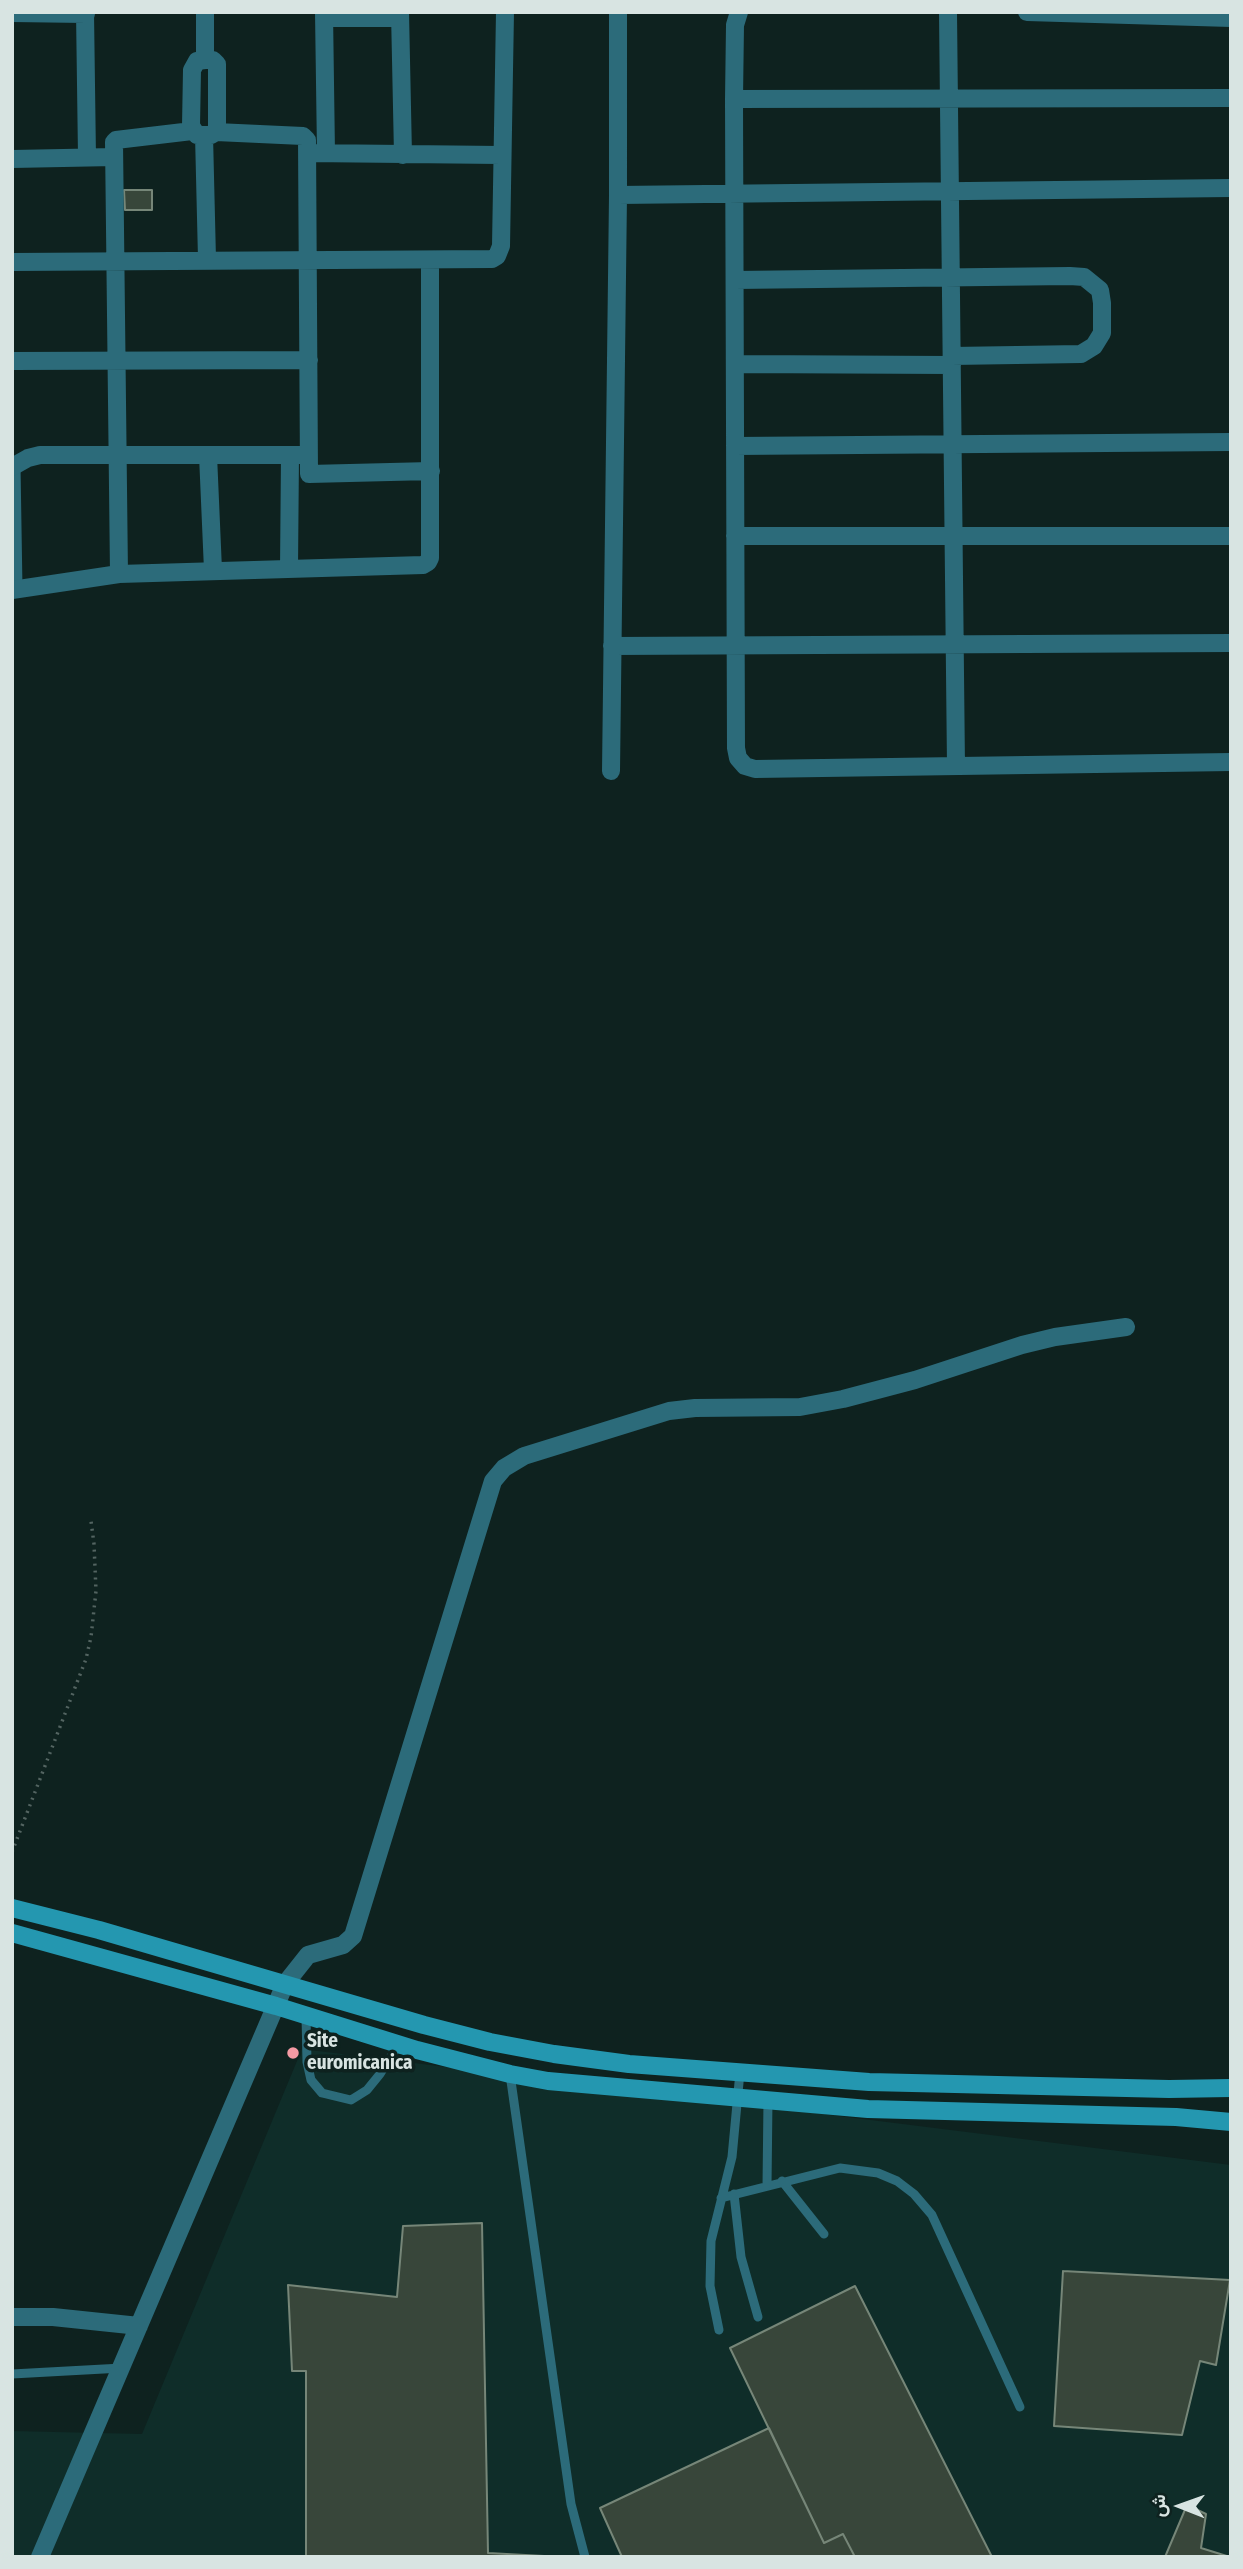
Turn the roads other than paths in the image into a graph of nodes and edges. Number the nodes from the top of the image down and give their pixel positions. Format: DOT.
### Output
graph roads {
  1 [pos="205,12"];
  2 [pos="505,12"];
  3 [pos="618,12"];
  4 [pos="739,12"];
  5 [pos="948,12"];
  6 [pos="1027,12"];
  7 [pos="12,13"];
  8 [pos="85,13"];
  9 [pos="324,15"];
  10 [pos="400,15"];
  11 [pos="1231,18"];
  12 [pos="205,60"];
  13 [pos="734,99"];
  14 [pos="949,99"];
  15 [pos="1231,99"];
  16 [pos="204,133"];
  17 [pos="317,153"];
  18 [pos="403,155"];
  19 [pos="501,155"];
  20 [pos="87,157"];
  21 [pos="114,157"];
  22 [pos="12,159"];
  23 [pos="1231,188"];
  24 [pos="950,191"];
  25 [pos="734,193"];
  26 [pos="618,195"];
  27 [pos="207,259"];
  28 [pos="309,260"];
  29 [pos="430,260"];
  30 [pos="12,262"];
  31 [pos="116,262"];
  32 [pos="951,278"];
  33 [pos="735,280"];
  34 [pos="309,360"];
  35 [pos="952,360"];
  36 [pos="12,361"];
  37 [pos="117,362"];
  38 [pos="735,364"];
  39 [pos="1231,442"];
  40 [pos="953,444"];
  41 [pos="735,446"];
  42 [pos="118,455"];
  43 [pos="208,455"];
  44 [pos="290,455"];
  45 [pos="309,456"];
  46 [pos="14,466"];
  47 [pos="431,471"];
  48 [pos="735,536"];
  49 [pos="954,536"];
  50 [pos="1231,536"];
  51 [pos="289,568"];
  52 [pos="213,570"];
  53 [pos="119,575"];
  54 [pos="15,590"];
  55 [pos="1231,643"];
  56 [pos="955,644"];
  57 [pos="736,645"];
  58 [pos="612,646"];
  59 [pos="1231,762"];
  60 [pos="956,766"];
  61 [pos="611,771"];
  62 [pos="1126,1327"];
  63 [pos="12,1908"];
  64 [pos="12,1933"];
  65 [pos="285,1984"];
  66 [pos="276,2006"];
  67 [pos="306,2016"];
  68 [pos="398,2045"];
  69 [pos="740,2072"];
  70 [pos="510,2074"];
  71 [pos="1231,2088"];
  72 [pos="738,2099"];
  73 [pos="768,2100"];
  74 [pos="1231,2122"];
  75 [pos="782,2182"];
  76 [pos="767,2186"];
  77 [pos="734,2194"];
  78 [pos="721,2198"];
  79 [pos="824,2234"];
  80 [pos="12,2316"];
  81 [pos="758,2317"];
  82 [pos="139,2326"];
  83 [pos="719,2330"];
  84 [pos="122,2368"];
  85 [pos="12,2374"];
  86 [pos="1020,2407"];
  87 [pos="40,2557"];
  88 [pos="585,2557"];
  1 -- 12 [label="street"];
  2 -- 19 [label="street"];
  3 -- 26 [label="street"];
  4 -- 13 [label="street"];
  5 -- 14 [label="street"];
  6 -- 11 [label="street"];
  7 -- 8 [label="street"];
  8 -- 20 [label="street"];
  9 -- 10 [label="street"];
  9 -- 17 [label="street"];
  10 -- 18 [label="street"];
  12 -- 16 [label="street"];
  12 -- 16 [label="street"];
  13 -- 14 [label="street"];
  13 -- 25 [label="street"];
  14 -- 15 [label="street"];
  14 -- 24 [label="street"];
  16 -- 17 [label="street"];
  16 -- 21 [label="street"];
  16 -- 27 [label="street"];
  17 -- 18 [label="street"];
  17 -- 28 [label="street"];
  18 -- 19 [label="street"];
  19 -- 29 [label="street"];
  20 -- 21 [label="street"];
  20 -- 22 [label="street"];
  21 -- 31 [label="street"];
  23 -- 24 [label="street"];
  24 -- 25 [label="street"];
  24 -- 32 [label="street"];
  25 -- 26 [label="street"];
  25 -- 33 [label="street"];
  26 -- 58 [label="street"];
  27 -- 28 [label="street"];
  27 -- 31 [label="street"];
  28 -- 29 [label="street"];
  28 -- 34 [label="street"];
  29 -- 47 [label="street"];
  30 -- 31 [label="street"];
  31 -- 37 [label="street"];
  32 -- 33 [label="street"];
  32 -- 35 [label="street"];
  32 -- 35 [label="street"];
  33 -- 38 [label="street"];
  34 -- 37 [label="street"];
  34 -- 45 [label="street"];
  35 -- 38 [label="street"];
  35 -- 40 [label="street"];
  36 -- 37 [label="street"];
  37 -- 42 [label="street"];
  38 -- 41 [label="street"];
  39 -- 40 [label="street"];
  40 -- 41 [label="street"];
  40 -- 49 [label="street"];
  41 -- 48 [label="street"];
  42 -- 43 [label="street"];
  42 -- 46 [label="street"];
  42 -- 53 [label="street"];
  43 -- 44 [label="street"];
  43 -- 52 [label="street"];
  44 -- 45 [label="street"];
  44 -- 51 [label="street"];
  45 -- 47 [label="street"];
  46 -- 54 [label="lane"];
  47 -- 51 [label="street"];
  48 -- 49 [label="street"];
  48 -- 57 [label="street"];
  49 -- 50 [label="street"];
  49 -- 56 [label="street"];
  51 -- 52 [label="street"];
  52 -- 53 [label="street"];
  53 -- 54 [label="street"];
  55 -- 56 [label="street"];
  56 -- 57 [label="street"];
  56 -- 60 [label="street"];
  57 -- 58 [label="street"];
  57 -- 60 [label="street"];
  58 -- 61 [label="street"];
  59 -- 60 [label="street"];
  62 -- 65 [label="street"];
  63 -- 65 [label="street"];
  64 -- 66 [label="street"];
  65 -- 66 [label="street"];
  65 -- 69 [label="street"];
  66 -- 67 [label="street"];
  66 -- 82 [label="street"];
  67 -- 68 [label="street"];
  67 -- 68 [label="lane"];
  68 -- 70 [label="street"];
  69 -- 71 [label="street"];
  69 -- 72 [label="lane"];
  70 -- 72 [label="street"];
  70 -- 88 [label="lane"];
  72 -- 73 [label="street"];
  72 -- 78 [label="lane"];
  73 -- 74 [label="street"];
  73 -- 76 [label="lane"];
  75 -- 76 [label="lane"];
  75 -- 79 [label="lane"];
  75 -- 86 [label="lane"];
  76 -- 77 [label="lane"];
  77 -- 78 [label="lane"];
  77 -- 81 [label="lane"];
  78 -- 83 [label="lane"];
  80 -- 82 [label="street"];
  82 -- 84 [label="street"];
  84 -- 85 [label="lane"];
  84 -- 87 [label="street"];
}
